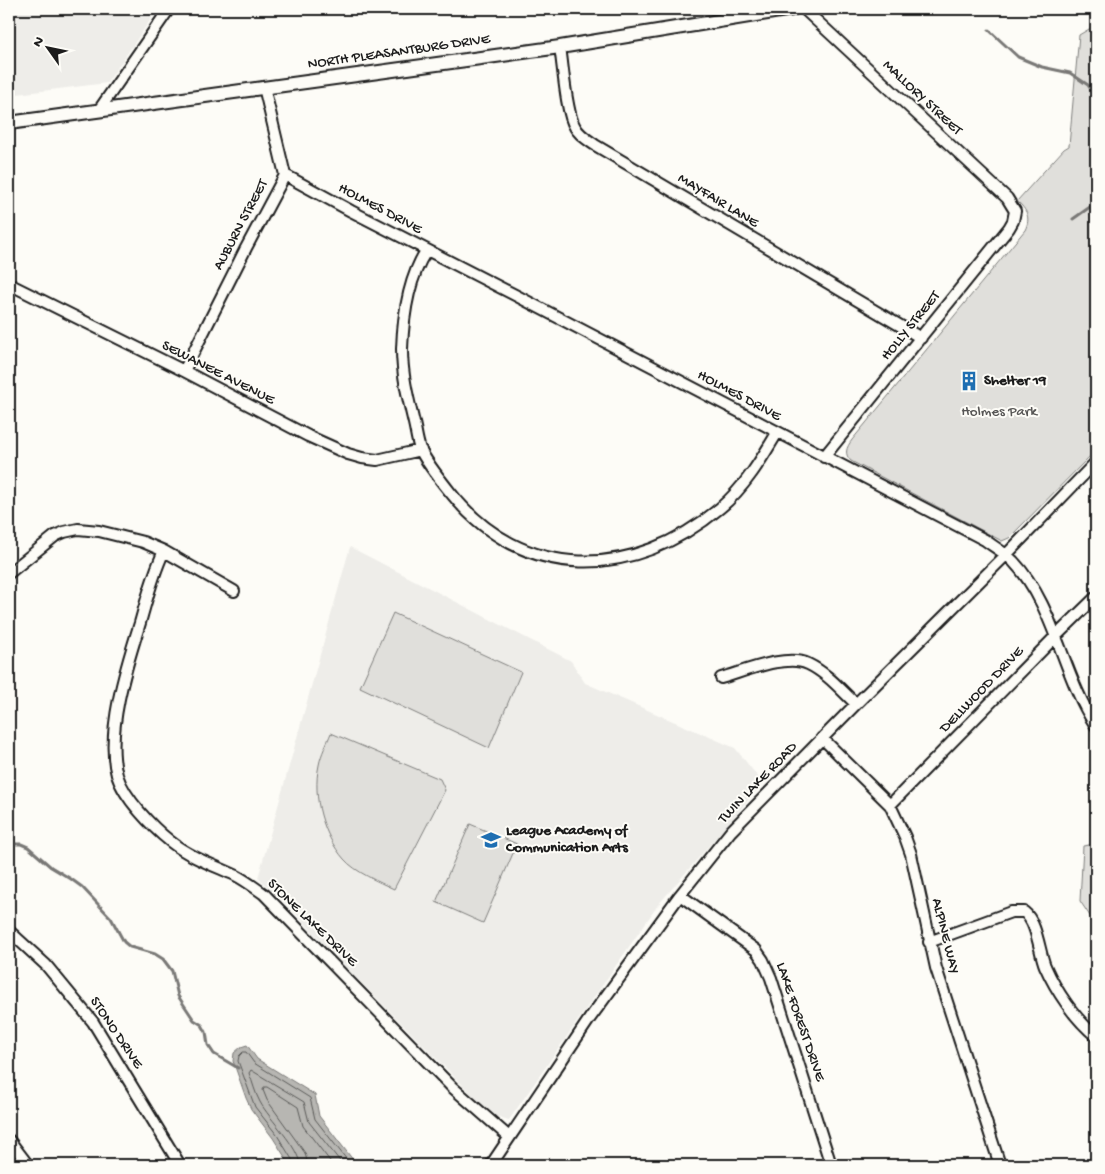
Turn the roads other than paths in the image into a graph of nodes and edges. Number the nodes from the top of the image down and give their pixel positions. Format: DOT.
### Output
graph roads {
  1 [pos="170,9"];
  2 [pos="792,9"];
  3 [pos="804,9"];
  4 [pos="560,47"];
  5 [pos="264,86"];
  6 [pos="99,110"];
  7 [pos="9,123"];
  8 [pos="285,175"];
  9 [pos="1015,211"];
  10 [pos="426,251"];
  11 [pos="9,284"];
  12 [pos="921,338"];
  13 [pos="184,371"];
  14 [pos="778,433"];
  15 [pos="421,450"];
  16 [pos="824,456"];
  17 [pos="1096,462"];
  18 [pos="164,551"];
  19 [pos="1006,555"];
  20 [pos="9,572"];
  21 [pos="234,591"];
  22 [pos="1096,597"];
  23 [pos="1055,637"];
  24 [pos="721,678"];
  25 [pos="856,704"];
  26 [pos="1096,726"];
  27 [pos="822,738"];
  28 [pos="890,805"];
  29 [pos="680,895"];
  30 [pos="9,930"];
  31 [pos="929,942"];
  32 [pos="1096,1036"];
  33 [pos="508,1137"];
  34 [pos="9,1140"];
  35 [pos="28,1165"];
  36 [pos="180,1165"];
  37 [pos="491,1165"];
  38 [pos="831,1165"];
  39 [pos="1000,1165"];
  1 -- 6 [label="street"];
  2 -- 4 [label="main road, NORTH PLEASANTBURG DRIVE"];
  3 -- 9 [label="street, MALLORY STREET"];
  4 -- 5 [label="main road, NORTH PLEASANTBURG DRIVE"];
  4 -- 12 [label="street, MAYFAIR LANE"];
  5 -- 6 [label="main road, NORTH PLEASANTBURG DRIVE"];
  5 -- 8 [label="street, AUBURN STREET"];
  6 -- 7 [label="main road, NORTH PLEASANTBURG DRIVE"];
  8 -- 10 [label="street, HOLMES DRIVE"];
  8 -- 13 [label="street, AUBURN STREET"];
  9 -- 12 [label="street, HOLLY STREET"];
  10 -- 14 [label="street, HOLMES DRIVE"];
  10 -- 15 [label="street"];
  11 -- 13 [label="street, SEWANEE AVENUE"];
  12 -- 16 [label="street, HOLLY STREET"];
  13 -- 15 [label="street, SEWANEE AVENUE"];
  14 -- 15 [label="street"];
  14 -- 16 [label="street, HOLMES DRIVE"];
  16 -- 19 [label="street, HOLMES DRIVE"];
  17 -- 19 [label="street, TWIN LAKE ROAD"];
  18 -- 20 [label="street"];
  18 -- 21 [label="street"];
  18 -- 33 [label="street, STONE LAKE DRIVE"];
  19 -- 23 [label="street, HOLMES DRIVE"];
  19 -- 25 [label="street, TWIN LAKE ROAD"];
  22 -- 23 [label="street, DELLWOOD DRIVE"];
  23 -- 26 [label="street, HOLMES DRIVE"];
  23 -- 28 [label="street, DELLWOOD DRIVE"];
  24 -- 25 [label="street"];
  25 -- 27 [label="street, TWIN LAKE ROAD"];
  27 -- 28 [label="street, ALPINE WAY"];
  27 -- 29 [label="street, TWIN LAKE ROAD"];
  28 -- 31 [label="street, ALPINE WAY"];
  29 -- 33 [label="street, TWIN LAKE ROAD"];
  29 -- 38 [label="street, LAKE FOREST DRIVE"];
  30 -- 36 [label="street, STONO DRIVE"];
  31 -- 32 [label="street"];
  31 -- 39 [label="street, ALPINE WAY"];
  33 -- 37 [label="street, TWIN LAKE ROAD"];
  34 -- 35 [label="street"];
}
